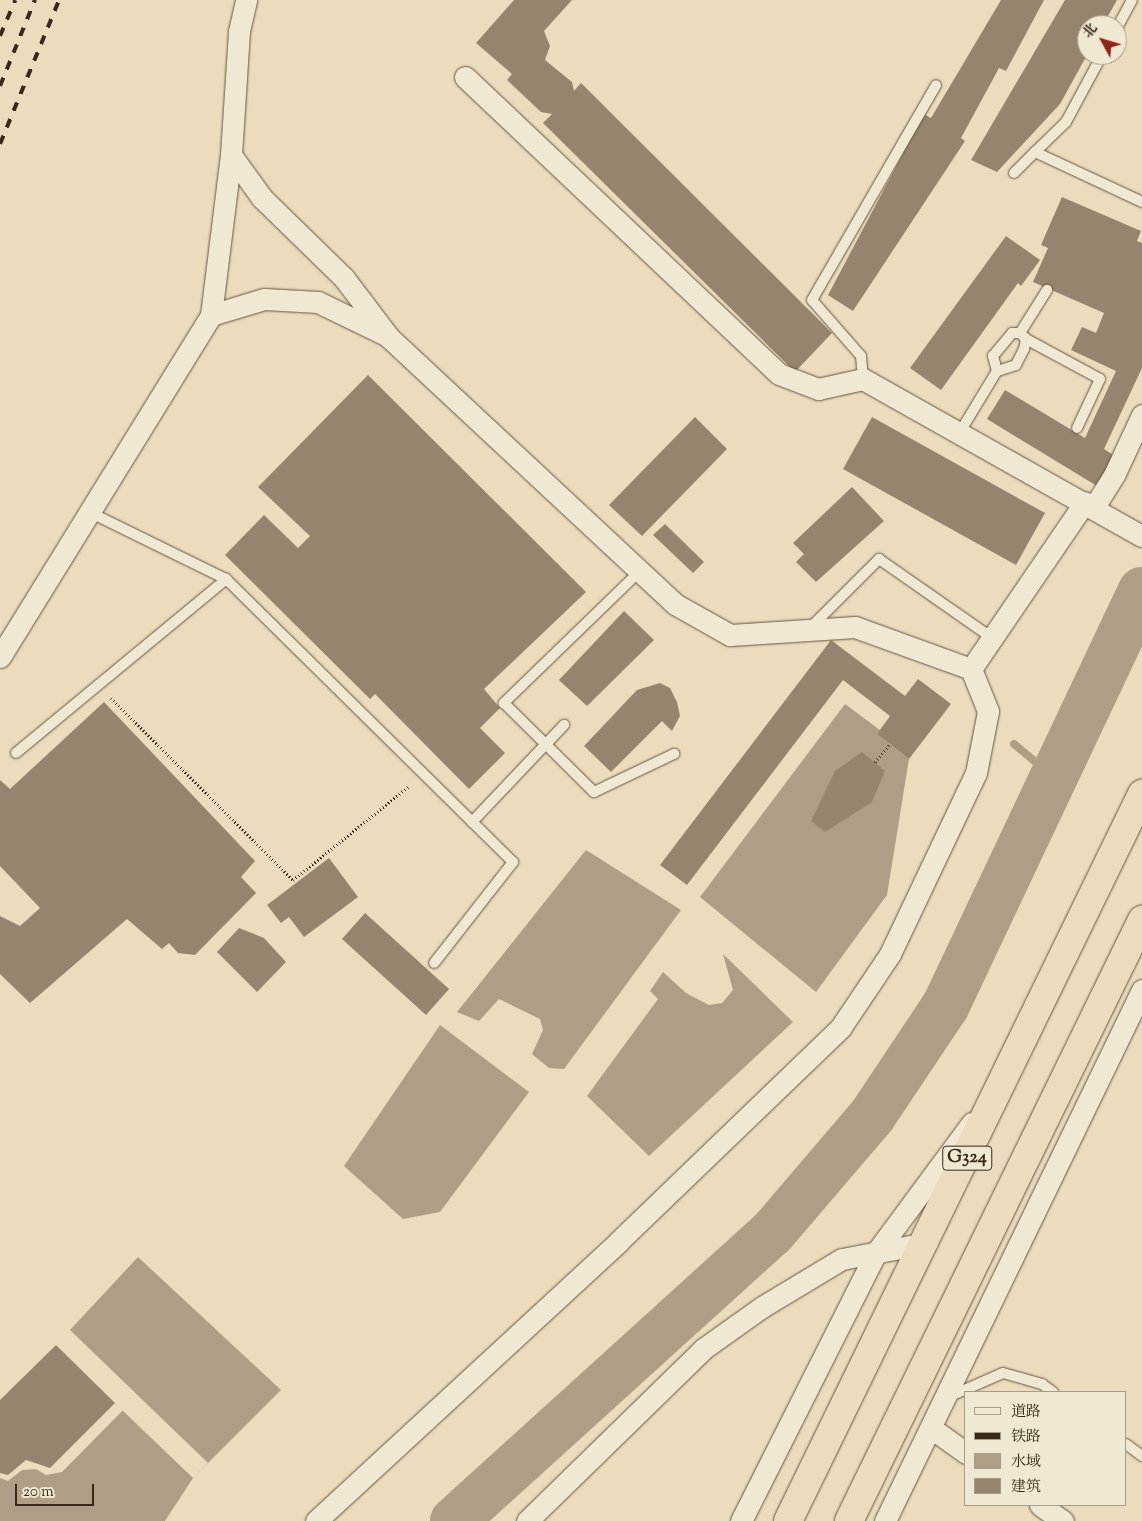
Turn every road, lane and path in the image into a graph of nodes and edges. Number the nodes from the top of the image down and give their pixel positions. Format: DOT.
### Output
graph roads {
  1 [pos="246,0"];
  2 [pos="1134,0"];
  3 [pos="1142,4"];
  4 [pos="1125,15"];
  5 [pos="1097,65"];
  6 [pos="465,77"];
  7 [pos="936,85"];
  8 [pos="1035,152"];
  9 [pos="231,155"];
  10 [pos="1014,173"];
  11 [pos="1142,202"];
  12 [pos="1047,290"];
  13 [pos="211,315"];
  14 [pos="388,336"];
  15 [pos="1023,336"];
  16 [pos="997,371"];
  17 [pos="863,379"];
  18 [pos="1142,415"];
  19 [pos="1077,428"];
  20 [pos="960,432"];
  21 [pos="1094,508"];
  22 [pos="89,512"];
  23 [pos="1142,536"];
  24 [pos="640,571"];
  25 [pos="226,580"];
  26 [pos="808,630"];
  27 [pos="991,637"];
  28 [pos="0,657"];
  29 [pos="971,668"];
  30 [pos="98,685"];
  31 [pos="564,725"];
  32 [pos="546,744"];
  33 [pos="890,744"];
  34 [pos="16,753"];
  35 [pos="674,754"];
  36 [pos="875,762"];
  37 [pos="423,774"];
  38 [pos="1142,794"];
  39 [pos="472,822"];
  40 [pos="1142,920"];
  41 [pos="434,963"];
  42 [pos="1142,990"];
  43 [pos="1006,1078"];
  44 [pos="926,1243"];
  45 [pos="875,1254"];
  46 [pos="1052,1391"];
  47 [pos="946,1398"];
  48 [pos="931,1428"];
  49 [pos="1127,1445"];
  50 [pos="964,1452"];
  51 [pos="1142,1456"];
  52 [pos="1041,1506"];
  53 [pos="316,1521"];
  54 [pos="527,1521"];
  55 [pos="741,1521"];
  56 [pos="788,1521"];
  57 [pos="849,1521"];
  58 [pos="884,1521"];
  59 [pos="1063,1521"];
  1 -- 9 [label="street"];
  2 -- 3 [label="lane"];
  2 -- 4 [label="lane"];
  5 -- 8 [label="lane"];
  6 -- 17 [label="street"];
  7 -- 17 [label="lane"];
  8 -- 10 [label="lane"];
  8 -- 11 [label="lane"];
  9 -- 13 [label="street"];
  9 -- 14 [label="street"];
  12 -- 15 [label="lane"];
  13 -- 14 [label="street"];
  13 -- 22 [label="street"];
  14 -- 24 [label="street"];
  15 -- 16 [label="lane"];
  15 -- 16 [label="lane"];
  15 -- 19 [label="lane"];
  16 -- 20 [label="lane"];
  17 -- 20 [label="street"];
  18 -- 21 [label="street"];
  20 -- 21 [label="street"];
  21 -- 23 [label="street"];
  21 -- 27 [label="street"];
  22 -- 25 [label="lane"];
  22 -- 28 [label="street"];
  24 -- 26 [label="street"];
  24 -- 32 [label="lane"];
  25 -- 30 [label="lane"];
  25 -- 37 [label="lane"];
  26 -- 27 [label="lane"];
  26 -- 29 [label="street"];
  27 -- 29 [label="street"];
  29 -- 53 [label="street"];
  30 -- 34 [label="lane"];
  30 -- 37 [label="path"];
  31 -- 32 [label="lane"];
  32 -- 35 [label="lane"];
  32 -- 39 [label="lane"];
  33 -- 36 [label="path"];
  37 -- 39 [label="lane"];
  38 -- 43 [label="highway, G324"];
  39 -- 41 [label="lane"];
  40 -- 57 [label="highway, G324"];
  42 -- 47 [label="street"];
  43 -- 44 [label="highway, G324"];
  43 -- 45 [label="street"];
  44 -- 45 [label="street"];
  44 -- 56 [label="highway, G324"];
  45 -- 54 [label="street"];
  45 -- 55 [label="street"];
  46 -- 47 [label="lane"];
  47 -- 48 [label="street"];
  48 -- 50 [label="street"];
  48 -- 58 [label="street"];
  49 -- 51 [label="lane"];
  52 -- 59 [label="street"];
}
